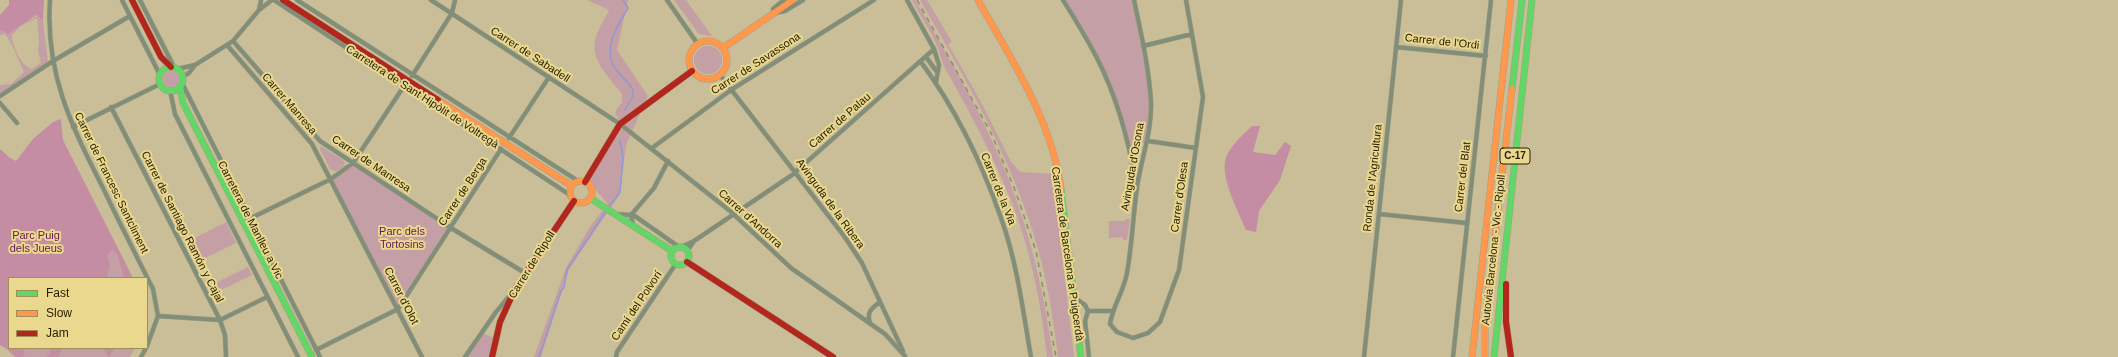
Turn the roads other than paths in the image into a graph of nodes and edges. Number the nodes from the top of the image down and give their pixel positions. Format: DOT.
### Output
graph roads {
  1 [pos="50,0"];
  2 [pos="122,0"];
  3 [pos="132,0"];
  4 [pos="140,0"];
  5 [pos="261,0"];
  6 [pos="273,0"];
  7 [pos="297,0"];
  8 [pos="431,0"];
  9 [pos="455,0"];
  10 [pos="667,0"];
  11 [pos="784,0"];
  12 [pos="793,0"];
  13 [pos="803,0"];
  14 [pos="874,0"];
  15 [pos="907,0"];
  16 [pos="978,0"];
  17 [pos="1063,0"];
  18 [pos="1134,0"];
  19 [pos="1186,0"];
  20 [pos="1401,0"];
  21 [pos="1491,0"];
  22 [pos="1511,0"];
  23 [pos="1522,0"];
  24 [pos="1532,0"];
  25 [pos="287,2"];
  26 [pos="306,6"];
  27 [pos="452,13"];
  28 [pos="257,14"];
  29 [pos="774,14"];
  30 [pos="130,16"];
  31 [pos="1192,34"];
  32 [pos="233,42"];
  33 [pos="697,44"];
  34 [pos="227,45"];
  35 [pos="1143,46"];
  36 [pos="1396,46"];
  37 [pos="723,48"];
  38 [pos="934,49"];
  39 [pos="1486,56"];
  40 [pos="161,57"];
  41 [pos="926,57"];
  42 [pos="53,61"];
  43 [pos="921,62"];
  44 [pos="195,65"];
  45 [pos="174,68"];
  46 [pos="692,71"];
  47 [pos="161,72"];
  48 [pos="937,72"];
  49 [pos="720,75"];
  50 [pos="412,76"];
  51 [pos="549,77"];
  52 [pos="181,82"];
  53 [pos="936,82"];
  54 [pos="160,84"];
  55 [pos="404,86"];
  56 [pos="171,90"];
  57 [pos="731,90"];
  58 [pos="0,96"];
  59 [pos="182,99"];
  60 [pos="0,103"];
  61 [pos="111,107"];
  62 [pos="17,123"];
  63 [pos="620,124"];
  64 [pos="73,127"];
  65 [pos="509,138"];
  66 [pos="1148,141"];
  67 [pos="652,148"];
  68 [pos="1196,148"];
  69 [pos="502,149"];
  70 [pos="668,161"];
  71 [pos="353,163"];
  72 [pos="796,171"];
  73 [pos="331,179"];
  74 [pos="578,181"];
  75 [pos="585,182"];
  76 [pos="572,186"];
  77 [pos="1137,186"];
  78 [pos="570,195"];
  79 [pos="590,198"];
  80 [pos="574,200"];
  81 [pos="614,214"];
  82 [pos="631,214"];
  83 [pos="734,214"];
  84 [pos="1379,214"];
  85 [pos="249,219"];
  86 [pos="1466,223"];
  87 [pos="633,226"];
  88 [pos="450,228"];
  89 [pos="694,241"];
  90 [pos="680,247"];
  91 [pos="672,251"];
  92 [pos="687,251"];
  93 [pos="687,262"];
  94 [pos="676,265"];
  95 [pos="1503,269"];
  96 [pos="525,273"];
  97 [pos="147,277"];
  98 [pos="148,279"];
  99 [pos="515,289"];
  100 [pos="267,296"];
  101 [pos="1075,298"];
  102 [pos="880,302"];
  103 [pos="398,310"];
  104 [pos="1088,311"];
  105 [pos="1112,311"];
  106 [pos="158,316"];
  107 [pos="220,320"];
  108 [pos="870,323"];
  109 [pos="148,342"];
  110 [pos="1483,345"];
  111 [pos="316,350"];
  112 [pos="906,356"];
  113 [pos="226,357"];
  114 [pos="298,357"];
  115 [pos="312,357"];
  116 [pos="320,357"];
  117 [pos="422,357"];
  118 [pos="465,357"];
  119 [pos="492,357"];
  120 [pos="616,357"];
  121 [pos="833,357"];
  122 [pos="1031,357"];
  123 [pos="1081,357"];
  124 [pos="1089,357"];
  125 [pos="1364,357"];
  126 [pos="1453,357"];
  127 [pos="1472,357"];
  128 [pos="1481,357"];
  129 [pos="1484,357"];
  130 [pos="1494,357"];
  131 [pos="1511,357"];
  1 -- 42 [label="street, Carrer de Francesc Santcliment"];
  2 -- 30 [label="street"];
  3 -- 40 [label="main road"];
  4 -- 45 [label="street"];
  5 -- 28 [label="street"];
  6 -- 28 [label="street"];
  6 -- 55 [label="street, Carretera de Sant Hipòlit de Voltregà"];
  7 -- 26 [label="street, Carretera de Sant Hipòlit de Voltregà"];
  8 -- 27 [label="street, Carrer de Sabadell"];
  9 -- 27 [label="street"];
  10 -- 33 [label="street"];
  11 -- 29 [label="street"];
  12 -- 29 [label="main road"];
  13 -- 29 [label="street"];
  14 -- 57 [label="street, Carrer de Savassona"];
  15 -- 38 [label="street"];
  16 -- 101 [label="main road, Carretera de Barcelona a Puigcerdà"];
  17 -- 77 [label="street"];
  18 -- 35 [label="street, Avinguda d'Osona"];
  19 -- 31 [label="street, Carrer d'Olesa"];
  20 -- 36 [label="street, Ronda de l'Agricultura"];
  21 -- 39 [label="street, Carrer del Blat"];
  22 -- 127 [label="main road"];
  23 -- 110 [label="main road, Autovia Barcelona - Vic - Ripoll / C-17"];
  24 -- 95 [label="main road, Autovia Barcelona - Vic - Ripoll / C-17"];
  25 -- 26 [label="street, Carretera de Sant Hipòlit de Voltregà"];
  25 -- 76 [label="main road, Carretera de Sant Hipòlit de Voltregà"];
  26 -- 50 [label="street, Carretera de Sant Hipòlit de Voltregà"];
  27 -- 50 [label="street"];
  27 -- 51 [label="street, Carrer de Sabadell"];
  28 -- 32 [label="street"];
  29 -- 37 [label="main road"];
  30 -- 42 [label="street"];
  30 -- 47 [label="street"];
  31 -- 35 [label="street"];
  31 -- 68 [label="street, Carrer d'Olesa"];
  32 -- 34 [label="street"];
  32 -- 71 [label="street, Carrer de Manresa"];
  33 -- 37 [label="main road"];
  33 -- 46 [label="main road"];
  34 -- 44 [label="street"];
  34 -- 73 [label="street, Carrer Manresa"];
  35 -- 66 [label="street, Avinguda d'Osona"];
  36 -- 39 [label="street, Carrer de l'Ordi"];
  36 -- 84 [label="street, Ronda de l'Agricultura"];
  37 -- 49 [label="main road"];
  38 -- 41 [label="street, Carrer de Palau"];
  38 -- 48 [label="street"];
  39 -- 86 [label="street, Carrer del Blat"];
  40 -- 45 [label="main road"];
  40 -- 47 [label="main road"];
  41 -- 43 [label="street, Carrer de Palau"];
  41 -- 48 [label="street"];
  42 -- 58 [label="street"];
  42 -- 64 [label="street, Carrer de Francesc Santcliment"];
  43 -- 53 [label="street, Carrer de la Via"];
  43 -- 72 [label="street, Carrer de Palau"];
  44 -- 45 [label="street"];
  44 -- 52 [label="street"];
  45 -- 47 [label="main road"];
  45 -- 52 [label="main road"];
  46 -- 49 [label="main road"];
  46 -- 63 [label="main road"];
  47 -- 54 [label="main road"];
  48 -- 53 [label="street"];
  49 -- 57 [label="street, Avinguda de la Ribera"];
  50 -- 65 [label="street, Carretera de Sant Hipòlit de Voltregà"];
  51 -- 63 [label="street, Carrer de Sabadell"];
  51 -- 65 [label="street"];
  52 -- 56 [label="main road"];
  52 -- 59 [label="main road, Carretera de Manlleu a Vic"];
  52 -- 85 [label="street, Carretera de Manlleu a Vic"];
  53 -- 122 [label="street, Carrer de la Via"];
  54 -- 56 [label="main road"];
  54 -- 61 [label="street"];
  55 -- 69 [label="street, Carretera de Sant Hipòlit de Voltregà"];
  55 -- 71 [label="street"];
  56 -- 59 [label="main road, Carretera de Manlleu a Vic"];
  56 -- 100 [label="street, Carretera de Manlleu a Vic"];
  57 -- 67 [label="street, Carrer de Savassona"];
  57 -- 72 [label="street, Avinguda de la Ribera"];
  59 -- 115 [label="main road, Carretera de Manlleu a Vic"];
  60 -- 62 [label="street"];
  61 -- 64 [label="street"];
  61 -- 107 [label="street, Carrer de Santiago Ramón y Cajal"];
  63 -- 67 [label="street, Carrer d'Andorra"];
  63 -- 75 [label="main road"];
  64 -- 97 [label="street, Carrer de Francesc Santcliment"];
  65 -- 74 [label="street, Carretera de Sant Hipòlit de Voltregà"];
  66 -- 68 [label="street"];
  66 -- 77 [label="street, Avinguda d'Osona"];
  67 -- 70 [label="street, Carrer d'Andorra"];
  68 -- 105 [label="street, Carrer d'Olesa"];
  69 -- 78 [label="street, Carretera de Sant Hipòlit de Voltregà"];
  69 -- 88 [label="street, Carrer de Berga"];
  70 -- 82 [label="street"];
  70 -- 83 [label="street, Carrer d'Andorra"];
  71 -- 73 [label="street"];
  71 -- 88 [label="street, Carrer de Manresa"];
  72 -- 83 [label="street, Carrer de Palau"];
  72 -- 102 [label="street, Avinguda de la Ribera"];
  73 -- 85 [label="street"];
  73 -- 103 [label="street, Carrer d'Olot"];
  74 -- 75 [label="main road"];
  74 -- 76 [label="main road"];
  75 -- 79 [label="main road"];
  76 -- 78 [label="main road"];
  77 -- 105 [label="street, Avinguda d'Osona"];
  78 -- 80 [label="main road"];
  79 -- 80 [label="main road"];
  79 -- 81 [label="main road"];
  80 -- 96 [label="main road, Carrer de Ripoll"];
  81 -- 82 [label="street"];
  81 -- 87 [label="main road"];
  82 -- 87 [label="street"];
  82 -- 90 [label="street"];
  83 -- 89 [label="street, Carrer de Palau"];
  83 -- 108 [label="street, Carrer d'Andorra"];
  84 -- 86 [label="street"];
  84 -- 125 [label="street, Ronda de l'Agricultura"];
  85 -- 111 [label="street, Carretera de Manlleu a Vic"];
  86 -- 126 [label="street, Carrer del Blat"];
  87 -- 91 [label="main road"];
  88 -- 96 [label="street, Carrer de Manresa"];
  88 -- 103 [label="street, Carrer de Berga"];
  89 -- 90 [label="street, Carrer de Palau"];
  89 -- 92 [label="street, Carrer de Palau"];
  90 -- 91 [label="main road"];
  90 -- 92 [label="main road"];
  91 -- 94 [label="main road"];
  92 -- 93 [label="main road"];
  93 -- 94 [label="main road"];
  93 -- 121 [label="main road"];
  94 -- 120 [label="street, Camí del Polvorí"];
  95 -- 130 [label="main road, Autovia Barcelona - Vic - Ripoll / C-17"];
  95 -- 131 [label="main road"];
  96 -- 99 [label="main road, Carrer de Ripoll"];
  98 -- 106 [label="street, Carrer de Francesc Santcliment"];
  99 -- 118 [label="street"];
  99 -- 119 [label="main road, Carrer de Ripoll"];
  100 -- 107 [label="street"];
  100 -- 114 [label="street, Carretera de Manlleu a Vic"];
  101 -- 104 [label="street"];
  101 -- 123 [label="main road, Carretera de Barcelona a Puigcerdà"];
  102 -- 108 [label="street"];
  102 -- 112 [label="street, Avinguda de la Ribera"];
  103 -- 111 [label="street"];
  103 -- 117 [label="street, Carrer d'Olot"];
  104 -- 105 [label="street"];
  104 -- 124 [label="street"];
  106 -- 107 [label="street"];
  106 -- 109 [label="street"];
  107 -- 113 [label="street, Carrer de Santiago Ramón y Cajal"];
  108 -- 112 [label="street, Carrer d'Andorra"];
  110 -- 128 [label="main road"];
  110 -- 129 [label="main road, Autovia Barcelona - Vic - Ripoll / C-17"];
  111 -- 116 [label="street, Carretera de Manlleu a Vic"];
}
